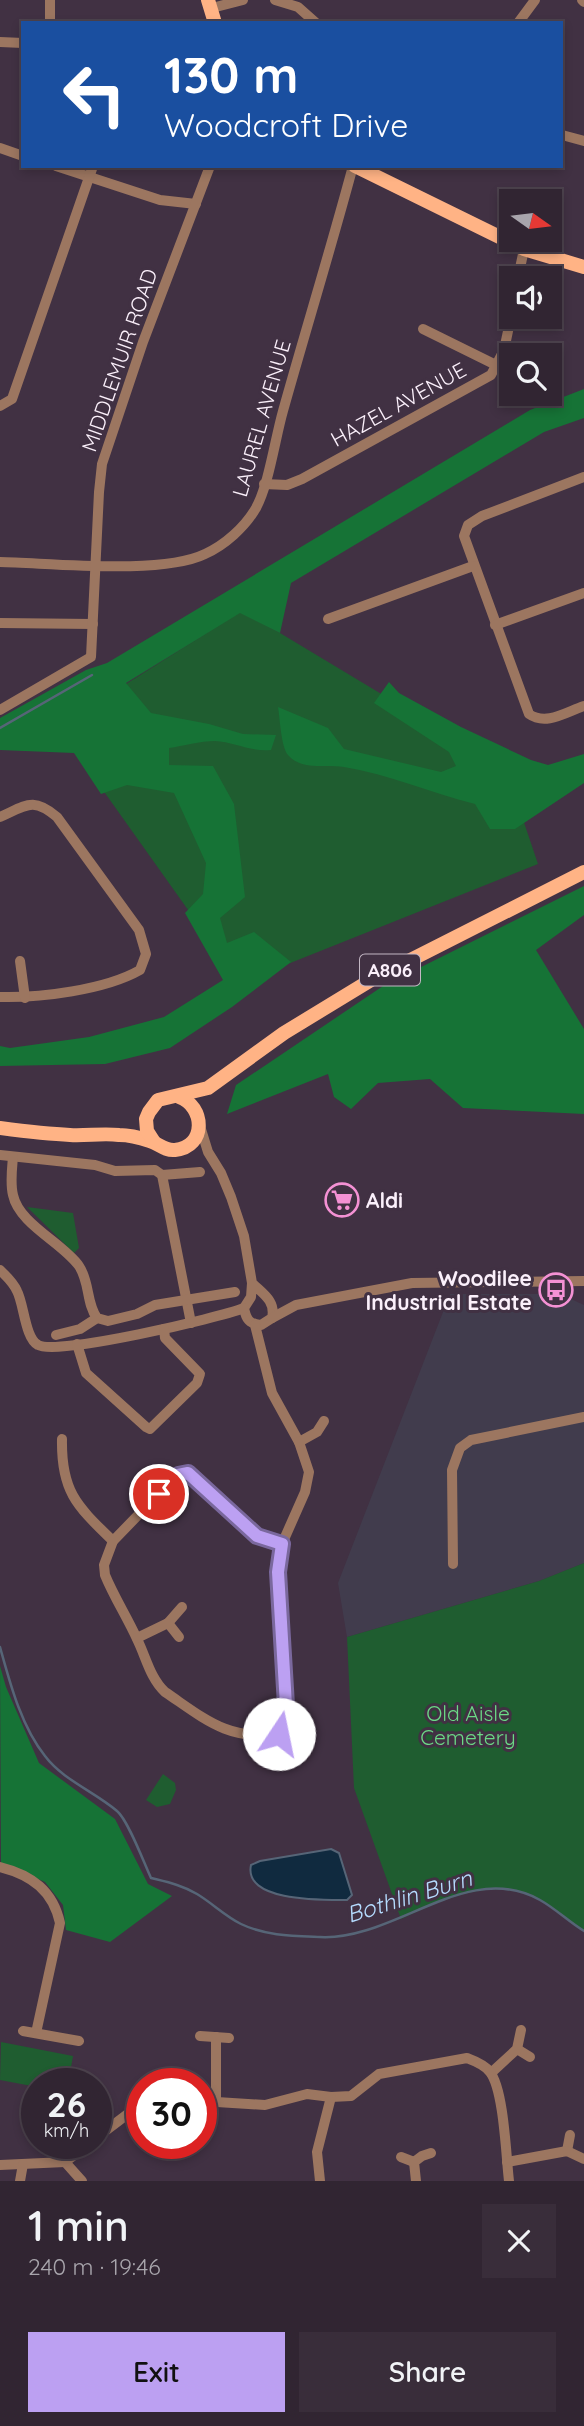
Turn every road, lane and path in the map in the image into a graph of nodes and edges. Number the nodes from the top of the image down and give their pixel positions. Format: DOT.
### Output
graph roads {
  1 [pos="50,0"];
  2 [pos="243,0"];
  3 [pos="276,0"];
  4 [pos="535,0"];
  5 [pos="210,4"];
  6 [pos="50,21"];
  7 [pos="214,21"];
  8 [pos="314,21"];
  9 [pos="519,21"];
  10 [pos="0,42"];
  11 [pos="21,43"];
  12 [pos="563,135"];
  13 [pos="584,141"];
  14 [pos="0,148"];
  15 [pos="21,155"];
  16 [pos="68,168"];
  17 [pos="209,168"];
  18 [pos="353,168"];
  19 [pos="358,168"];
  20 [pos="91,172"];
  21 [pos="196,204"];
  22 [pos="499,237"];
  23 [pos="534,252"];
  24 [pos="584,267"];
  25 [pos="423,329"];
  26 [pos="509,329"];
  27 [pos="498,366"];
  28 [pos="0,406"];
  29 [pos="584,477"];
  30 [pos="264,484"];
  31 [pos="0,562"];
  32 [pos="97,565"];
  33 [pos="473,566"];
  34 [pos="584,593"];
  35 [pos="328,620"];
  36 [pos="0,623"];
  37 [pos="93,624"];
  38 [pos="495,625"];
  39 [pos="584,706"];
  40 [pos="0,710"];
  41 [pos="0,817"];
  42 [pos="584,872"];
  43 [pos="20,961"];
  44 [pos="0,997"];
  45 [pos="25,998"];
  46 [pos="208,1088"];
  47 [pos="179,1097"];
  48 [pos="198,1118"];
  49 [pos="146,1119"];
  50 [pos="0,1128"];
  51 [pos="120,1135"];
  52 [pos="154,1142"];
  53 [pos="184,1147"];
  54 [pos="208,1152"];
  55 [pos="0,1155"];
  56 [pos="13,1157"];
  57 [pos="200,1172"];
  58 [pos="162,1175"];
  59 [pos="0,1270"];
  60 [pos="584,1281"];
  61 [pos="252,1283"];
  62 [pos="235,1292"];
  63 [pos="251,1297"];
  64 [pos="268,1299"];
  65 [pos="186,1300"];
  66 [pos="296,1305"];
  67 [pos="97,1318"];
  68 [pos="257,1318"];
  69 [pos="191,1323"];
  70 [pos="164,1329"];
  71 [pos="56,1335"];
  72 [pos="77,1344"];
  73 [pos="584,1417"];
  74 [pos="324,1421"];
  75 [pos="299,1442"];
  76 [pos="65,1445"];
  77 [pos="113,1541"];
  78 [pos="282,1544"];
  79 [pos="453,1564"];
  80 [pos="182,1607"];
  81 [pos="168,1623"];
  82 [pos="179,1637"];
  83 [pos="137,1638"];
  84 [pos="0,1867"];
  85 [pos="521,2030"];
  86 [pos="23,2031"];
  87 [pos="36,2033"];
  88 [pos="200,2036"];
  89 [pos="216,2037"];
  90 [pos="229,2038"];
  91 [pos="79,2041"];
  92 [pos="517,2049"];
  93 [pos="530,2057"];
  94 [pos="216,2068"];
  95 [pos="491,2073"];
  96 [pos="331,2097"];
  97 [pos="217,2102"];
  98 [pos="126,2114"];
  99 [pos="112,2125"];
  100 [pos="570,2135"];
  101 [pos="568,2151"];
  102 [pos="431,2153"];
  103 [pos="401,2157"];
  104 [pos="69,2159"];
  105 [pos="584,2159"];
  106 [pos="65,2162"];
  107 [pos="414,2162"];
  108 [pos="507,2162"];
  109 [pos="23,2164"];
  110 [pos="0,2165"];
  111 [pos="20,2181"];
  112 [pos="82,2181"];
  113 [pos="320,2181"];
  114 [pos="416,2181"];
  115 [pos="509,2181"];
  1 -- 6 [label="street"];
  2 -- 5 [label="street"];
  3 -- 8 [label="street"];
  4 -- 9 [label="street"];
  5 -- 7 [label="main road"];
  10 -- 11 [label="street"];
  12 -- 13 [label="street"];
  14 -- 15 [label="street"];
  16 -- 20 [label="street"];
  17 -- 21 [label="street, MIDDLEMUIR ROAD"];
  18 -- 30 [label="street, LAUREL AVENUE"];
  19 -- 22 [label="main road"];
  20 -- 21 [label="street"];
  20 -- 28 [label="street"];
  21 -- 32 [label="street, MIDDLEMUIR ROAD"];
  23 -- 24 [label="main road"];
  25 -- 27 [label="street"];
  26 -- 27 [label="street, HAZEL AVENUE"];
  27 -- 30 [label="street, HAZEL AVENUE"];
  29 -- 33 [label="street"];
  30 -- 32 [label="street, LAUREL AVENUE"];
  31 -- 32 [label="street, LAUREL AVENUE"];
  32 -- 37 [label="street, MIDDLEMUIR ROAD"];
  33 -- 35 [label="street"];
  33 -- 38 [label="street"];
  34 -- 38 [label="street"];
  36 -- 37 [label="street"];
  37 -- 40 [label="street, MIDDLEMUIR ROAD"];
  38 -- 39 [label="street"];
  41 -- 45 [label="street"];
  42 -- 46 [label="main road, A806"];
  43 -- 45 [label="street"];
  44 -- 45 [label="street"];
  46 -- 47 [label="main road, A806"];
  46 -- 48 [label="main road, A806"];
  47 -- 48 [label="main road"];
  47 -- 49 [label="main road"];
  48 -- 53 [label="main road"];
  48 -- 54 [label="street"];
  49 -- 51 [label="main road"];
  49 -- 52 [label="main road"];
  50 -- 51 [label="main road"];
  51 -- 52 [label="main road"];
  52 -- 53 [label="main road"];
  53 -- 54 [label="street"];
  54 -- 61 [label="street"];
  55 -- 56 [label="street"];
  56 -- 58 [label="street"];
  56 -- 67 [label="street"];
  57 -- 58 [label="street"];
  58 -- 65 [label="street"];
  59 -- 72 [label="street"];
  60 -- 66 [label="street"];
  61 -- 63 [label="street"];
  61 -- 64 [label="street"];
  62 -- 65 [label="street"];
  63 -- 64 [label="street"];
  63 -- 68 [label="street"];
  64 -- 66 [label="street"];
  64 -- 68 [label="street"];
  65 -- 67 [label="street"];
  65 -- 69 [label="street"];
  66 -- 68 [label="street"];
  67 -- 71 [label="street"];
  68 -- 69 [label="street"];
  68 -- 75 [label="street"];
  69 -- 70 [label="street"];
  70 -- 72 [label="street"];
  70 -- 72 [label="street"];
  73 -- 79 [label="street"];
  74 -- 75 [label="street"];
  75 -- 78 [label="street"];
  76 -- 77 [label="street"];
  77 -- 78 [label="street"];
  77 -- 83 [label="street"];
  78 -- 83 [label="street"];
  80 -- 81 [label="street"];
  81 -- 82 [label="street"];
  81 -- 83 [label="street"];
  84 -- 87 [label="street"];
  85 -- 92 [label="street"];
  86 -- 87 [label="street"];
  87 -- 91 [label="street"];
  88 -- 89 [label="street"];
  89 -- 90 [label="street"];
  89 -- 94 [label="street"];
  92 -- 93 [label="street"];
  92 -- 95 [label="street"];
  95 -- 96 [label="street"];
  95 -- 108 [label="street"];
  96 -- 97 [label="street"];
  96 -- 113 [label="street"];
  98 -- 99 [label="street"];
  100 -- 101 [label="street"];
  101 -- 105 [label="street"];
  101 -- 108 [label="street"];
  102 -- 107 [label="street"];
  103 -- 107 [label="street"];
  104 -- 106 [label="street"];
  106 -- 109 [label="street"];
  106 -- 112 [label="street"];
  107 -- 114 [label="street"];
  108 -- 115 [label="street"];
  109 -- 110 [label="street"];
  109 -- 111 [label="street"];
}
